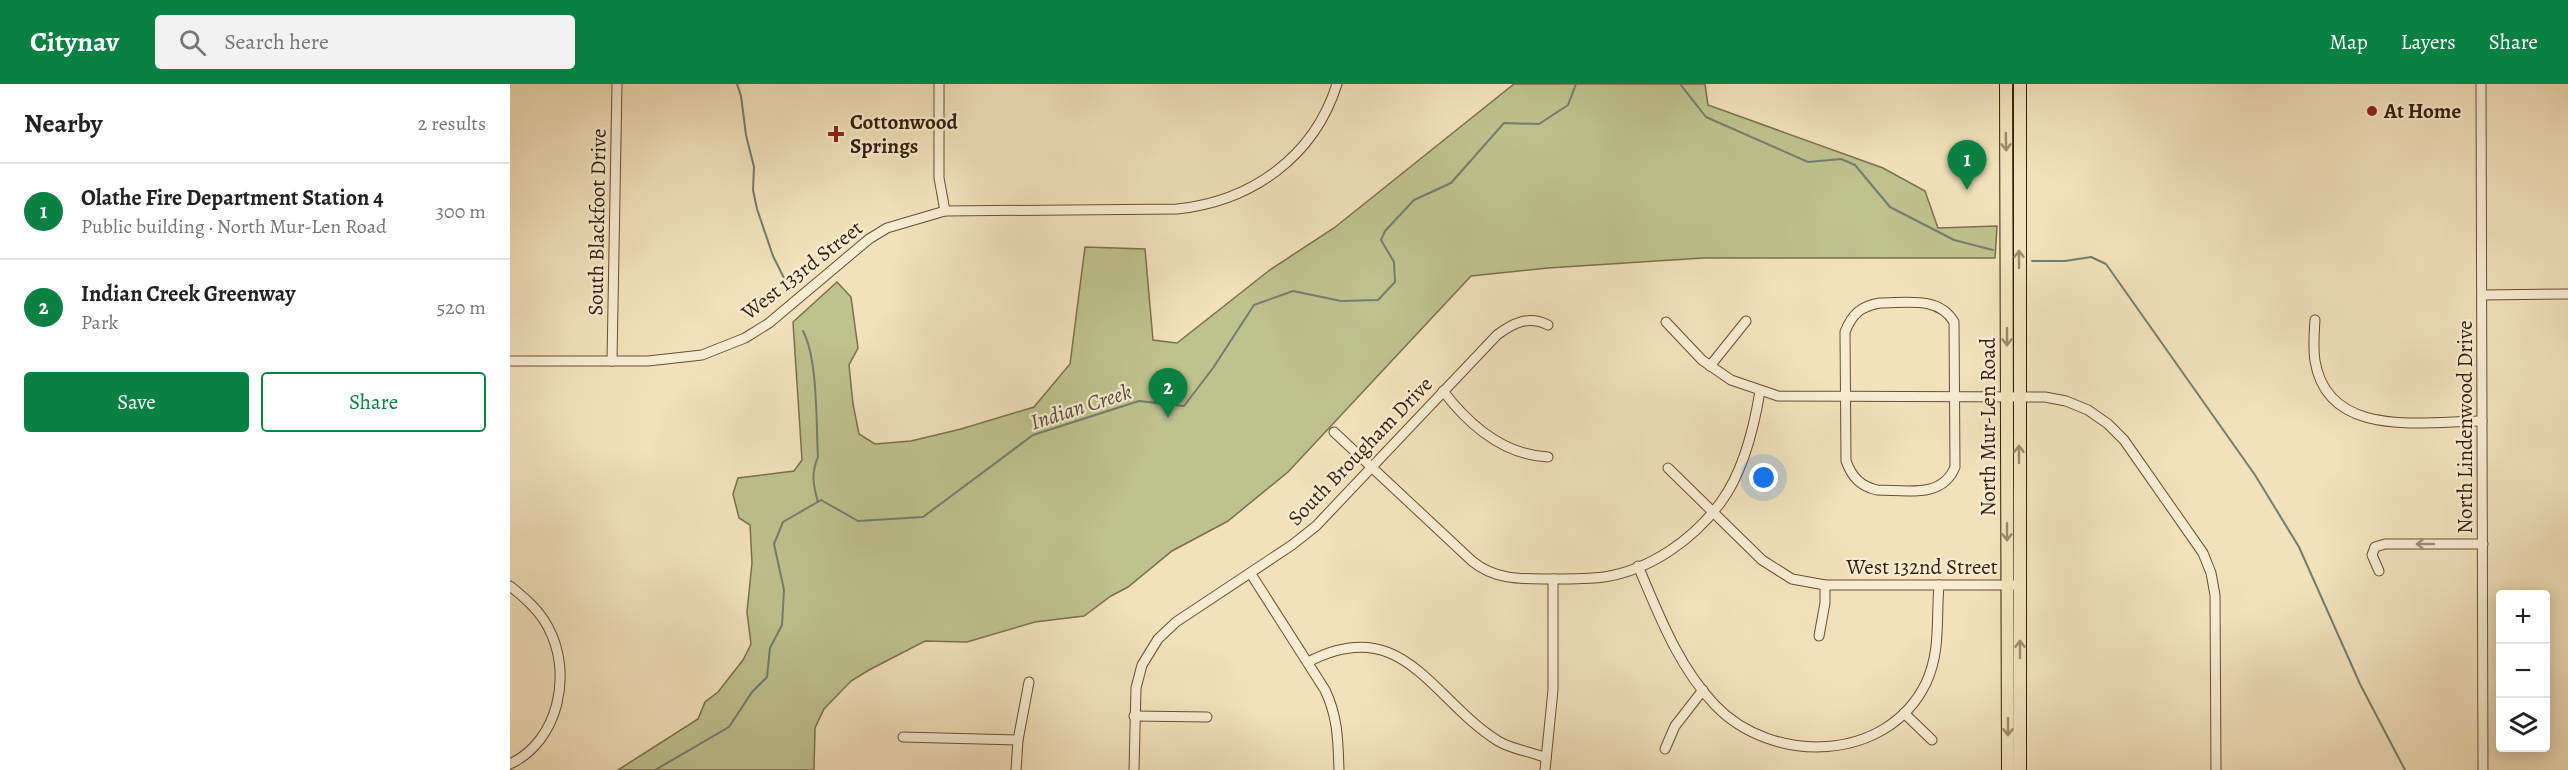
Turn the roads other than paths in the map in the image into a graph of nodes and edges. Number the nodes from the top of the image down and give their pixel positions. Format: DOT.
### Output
graph roads {
  1 [pos="617,84"];
  2 [pos="939,84"];
  3 [pos="1337,84"];
  4 [pos="2006,84"];
  5 [pos="2019,84"];
  6 [pos="2481,84"];
  7 [pos="945,211"];
  8 [pos="2568,294"];
  9 [pos="2482,295"];
  10 [pos="2315,320"];
  11 [pos="1746,321"];
  12 [pos="1666,322"];
  13 [pos="1548,325"];
  14 [pos="510,361"];
  15 [pos="612,361"];
  16 [pos="1710,366"];
  17 [pos="1443,391"];
  18 [pos="1760,391"];
  19 [pos="1845,397"];
  20 [pos="1956,397"];
  21 [pos="2013,397"];
  22 [pos="2482,421"];
  23 [pos="1334,432"];
  24 [pos="1548,457"];
  25 [pos="1372,468"];
  26 [pos="1668,468"];
  27 [pos="1712,512"];
  28 [pos="2483,544"];
  29 [pos="1638,566"];
  30 [pos="2379,571"];
  31 [pos="1251,574"];
  32 [pos="1553,579"];
  33 [pos="1825,585"];
  34 [pos="1940,585"];
  35 [pos="2014,585"];
  36 [pos="510,586"];
  37 [pos="1819,636"];
  38 [pos="1308,663"];
  39 [pos="1029,682"];
  40 [pos="1703,690"];
  41 [pos="1904,713"];
  42 [pos="1134,716"];
  43 [pos="1207,717"];
  44 [pos="903,737"];
  45 [pos="1018,740"];
  46 [pos="1932,740"];
  47 [pos="1665,750"];
  48 [pos="1546,758"];
  49 [pos="510,765"];
  50 [pos="1016,770"];
  51 [pos="1134,770"];
  52 [pos="1339,770"];
  53 [pos="1545,770"];
  54 [pos="2008,770"];
  55 [pos="2020,770"];
  56 [pos="2216,770"];
  57 [pos="2483,770"];
  1 -- 15 [label="street, South Blackfoot Drive"];
  2 -- 7 [label="street"];
  3 -- 7 [label="street, West 133rd Street"];
  4 -- 21 [label="main road, North Mur-Len Road, one-way"];
  21 -- 5 [label="main road, North Mur-Len Road, one-way"];
  6 -- 9 [label="street, North Lindenwood Drive"];
  7 -- 15 [label="street, West 133rd Street"];
  8 -- 9 [label="street"];
  9 -- 22 [label="street, North Lindenwood Drive"];
  10 -- 22 [label="street"];
  11 -- 16 [label="street"];
  12 -- 16 [label="street"];
  13 -- 17 [label="street, South Brougham Drive"];
  14 -- 15 [label="street, West 133rd Street"];
  16 -- 18 [label="street"];
  17 -- 24 [label="street"];
  17 -- 25 [label="street, South Brougham Drive"];
  18 -- 19 [label="street"];
  18 -- 27 [label="street"];
  19 -- 20 [label="street"];
  19 -- 20 [label="street"];
  19 -- 20 [label="street"];
  20 -- 21 [label="street"];
  21 -- 35 [label="main road, North Mur-Len Road"];
  21 -- 56 [label="street"];
  22 -- 28 [label="street, North Lindenwood Drive"];
  23 -- 25 [label="street"];
  25 -- 31 [label="street, South Brougham Drive"];
  25 -- 32 [label="street"];
  26 -- 27 [label="street, West 132nd Street"];
  27 -- 29 [label="street"];
  27 -- 33 [label="street, West 132nd Street"];
  28 -- 30 [label="street, one-way"];
  28 -- 57 [label="street, North Lindenwood Drive"];
  29 -- 32 [label="street"];
  29 -- 40 [label="street"];
  31 -- 38 [label="street"];
  31 -- 42 [label="street, South Brougham Drive"];
  32 -- 48 [label="street"];
  33 -- 34 [label="street, West 132nd Street"];
  33 -- 37 [label="street, West 132nd Street"];
  34 -- 35 [label="street, West 132nd Street"];
  34 -- 41 [label="street"];
  35 -- 54 [label="main road, North Mur-Len Road, one-way"];
  55 -- 35 [label="main road, North Mur-Len Road, one-way"];
  36 -- 49 [label="street"];
  38 -- 48 [label="street"];
  38 -- 52 [label="street"];
  39 -- 45 [label="street"];
  40 -- 41 [label="street"];
  40 -- 47 [label="street"];
  41 -- 46 [label="street"];
  42 -- 43 [label="street"];
  42 -- 51 [label="street, South Brougham Drive"];
  44 -- 45 [label="street"];
  45 -- 50 [label="street"];
  48 -- 53 [label="street"];
}
